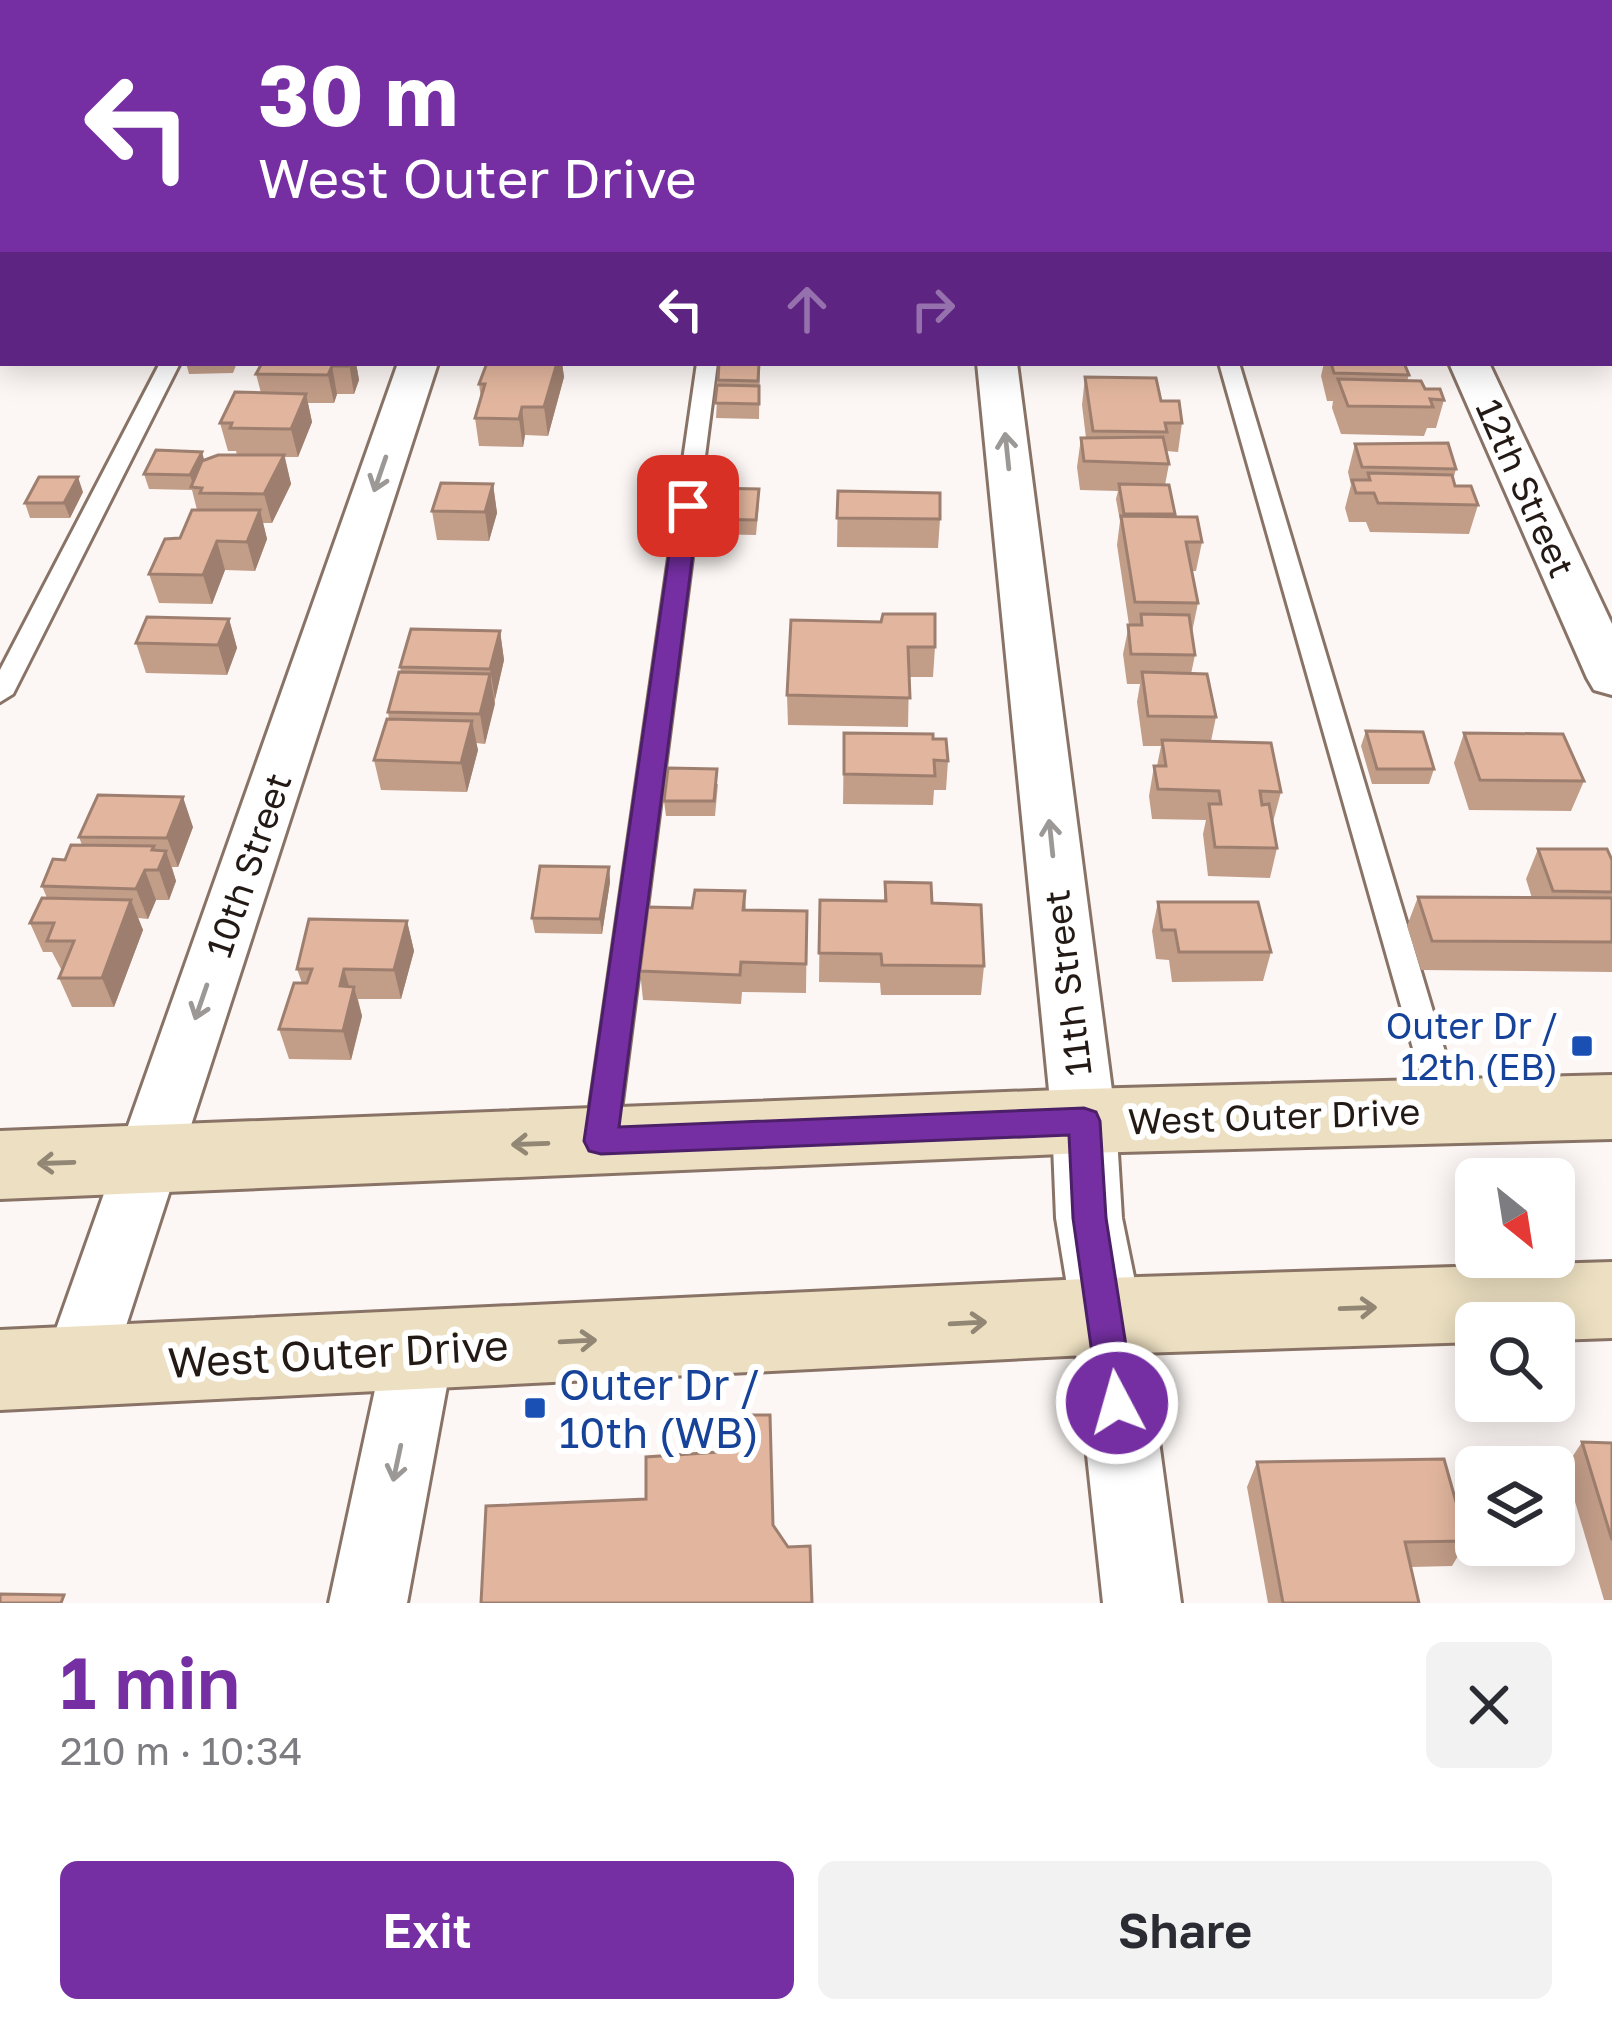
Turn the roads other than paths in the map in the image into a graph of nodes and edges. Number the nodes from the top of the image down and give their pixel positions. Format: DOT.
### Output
graph roads {
  1 [pos="168,366"];
  2 [pos="417,366"];
  3 [pos="707,366"];
  4 [pos="997,366"];
  5 [pos="1230,366"];
  6 [pos="1470,366"];
  7 [pos="1612,678"];
  8 [pos="0,694"];
  9 [pos="1612,1107"];
  10 [pos="1447,1112"];
  11 [pos="1084,1121"];
  12 [pos="601,1141"];
  13 [pos="148,1159"];
  14 [pos="0,1165"];
  15 [pos="1612,1300"];
  16 [pos="1107,1316"];
  17 [pos="419,1348"];
  18 [pos="39,1368"];
  19 [pos="368,1603"];
  20 [pos="1142,1603"];
  1 -- 8 [label="lane"];
  2 -- 13 [label="street, 10th Street, one-way"];
  3 -- 12 [label="lane"];
  11 -- 4 [label="street, 11th Street, one-way"];
  5 -- 10 [label="lane"];
  6 -- 7 [label="street, 12th Street"];
  9 -- 10 [label="main road, West Outer Drive"];
  10 -- 11 [label="main road, West Outer Drive"];
  11 -- 12 [label="main road, West Outer Drive"];
  11 -- 16 [label="street, 11th Street"];
  12 -- 13 [label="main road, West Outer Drive, one-way"];
  13 -- 14 [label="main road, West Outer Drive, one-way"];
  13 -- 18 [label="street, 10th Street"];
  16 -- 15 [label="main road, West Outer Drive, one-way"];
  17 -- 16 [label="main road, West Outer Drive, one-way"];
  16 -- 20 [label="street, 11th Street"];
  17 -- 18 [label="main road, West Outer Drive"];
  17 -- 19 [label="street, one-way"];
}
